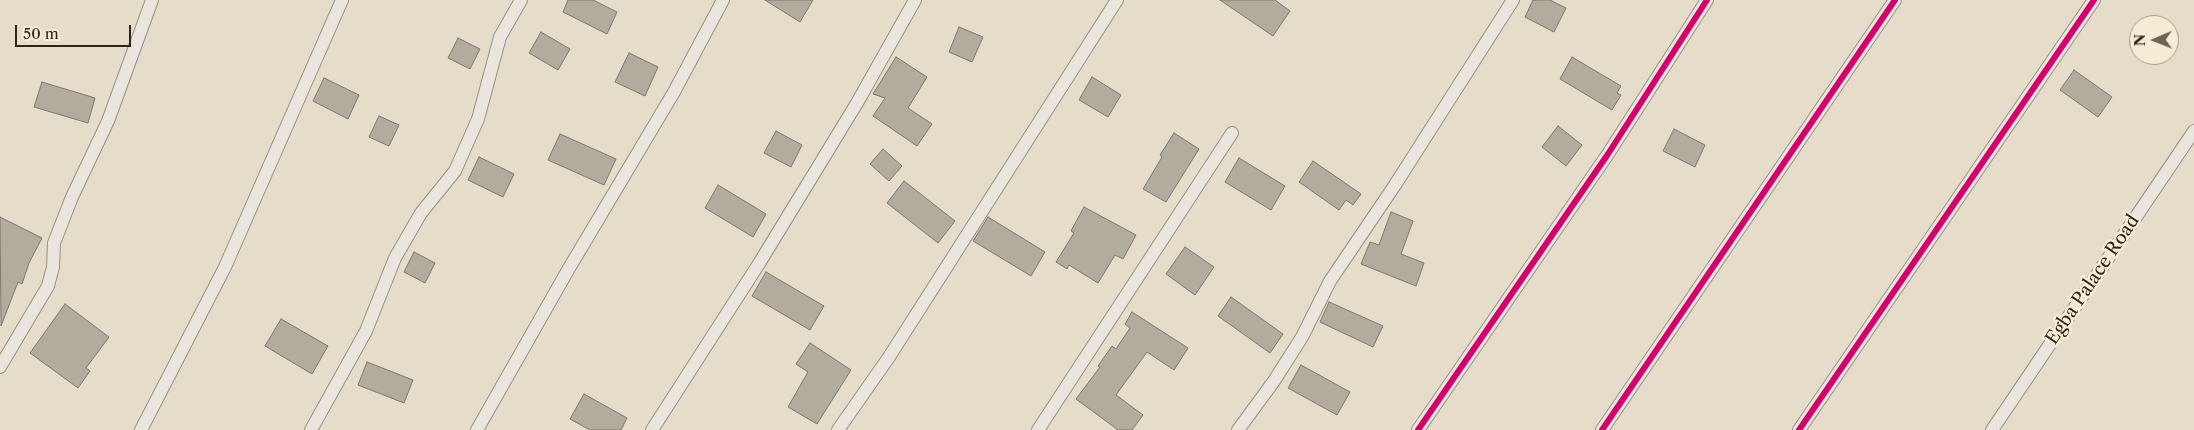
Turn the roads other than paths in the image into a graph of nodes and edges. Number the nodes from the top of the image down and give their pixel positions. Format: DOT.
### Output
graph roads {
  1 [pos="152,0"];
  2 [pos="342,0"];
  3 [pos="521,0"];
  4 [pos="723,0"];
  5 [pos="915,0"];
  6 [pos="1117,0"];
  7 [pos="1512,0"];
  8 [pos="1707,0"];
  9 [pos="1895,0"];
  10 [pos="2094,0"];
  11 [pos="2194,131"];
  12 [pos="1232,133"];
  13 [pos="0,367"];
  14 [pos="141,430"];
  15 [pos="311,430"];
  16 [pos="477,430"];
  17 [pos="652,430"];
  18 [pos="838,430"];
  19 [pos="1038,430"];
  20 [pos="1238,430"];
  21 [pos="1418,430"];
  22 [pos="1602,430"];
  23 [pos="1799,430"];
  24 [pos="1992,430"];
  1 -- 13 [label="street"];
  2 -- 14 [label="street"];
  3 -- 15 [label="street"];
  4 -- 16 [label="street"];
  5 -- 17 [label="street"];
  6 -- 18 [label="street"];
  7 -- 20 [label="street"];
  8 -- 21 [label="street"];
  9 -- 22 [label="street"];
  10 -- 23 [label="street"];
  11 -- 24 [label="street, Egba Palace Road"];
  12 -- 19 [label="street"];
}
